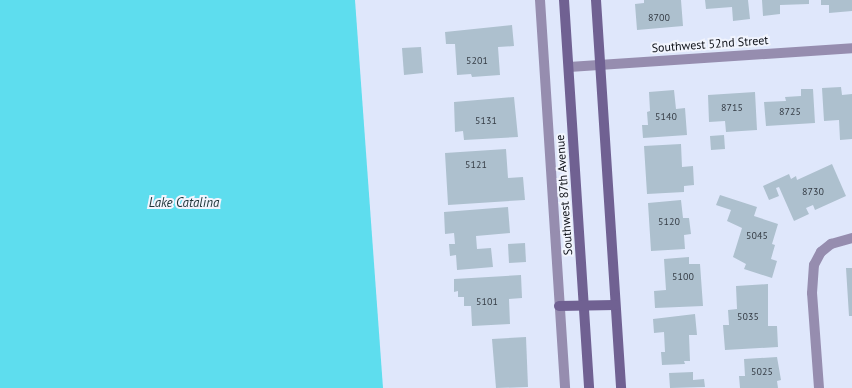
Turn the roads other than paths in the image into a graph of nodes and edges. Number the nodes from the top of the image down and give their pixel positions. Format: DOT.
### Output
graph roads {
  1 [pos="540,0"];
  2 [pos="564,0"];
  3 [pos="596,0"];
  4 [pos="852,48"];
  5 [pos="600,65"];
  6 [pos="569,67"];
  7 [pos="852,238"];
  8 [pos="615,305"];
  9 [pos="559,306"];
  10 [pos="584,306"];
  11 [pos="565,388"];
  12 [pos="589,388"];
  13 [pos="621,388"];
  14 [pos="819,388"];
  1 -- 9 [label="street, Southwest 87th Avenue"];
  2 -- 6 [label="main road, Southwest 87th Avenue"];
  3 -- 5 [label="main road"];
  4 -- 5 [label="street, Southwest 52nd Street"];
  5 -- 6 [label="street, Southwest 52nd Street"];
  5 -- 8 [label="main road"];
  6 -- 10 [label="main road, Southwest 87th Avenue"];
  7 -- 14 [label="street"];
  8 -- 10 [label="main road"];
  8 -- 13 [label="main road"];
  9 -- 10 [label="main road"];
  9 -- 11 [label="street, Southwest 87th Avenue"];
  10 -- 12 [label="main road, Southwest 87th Avenue"];
}
